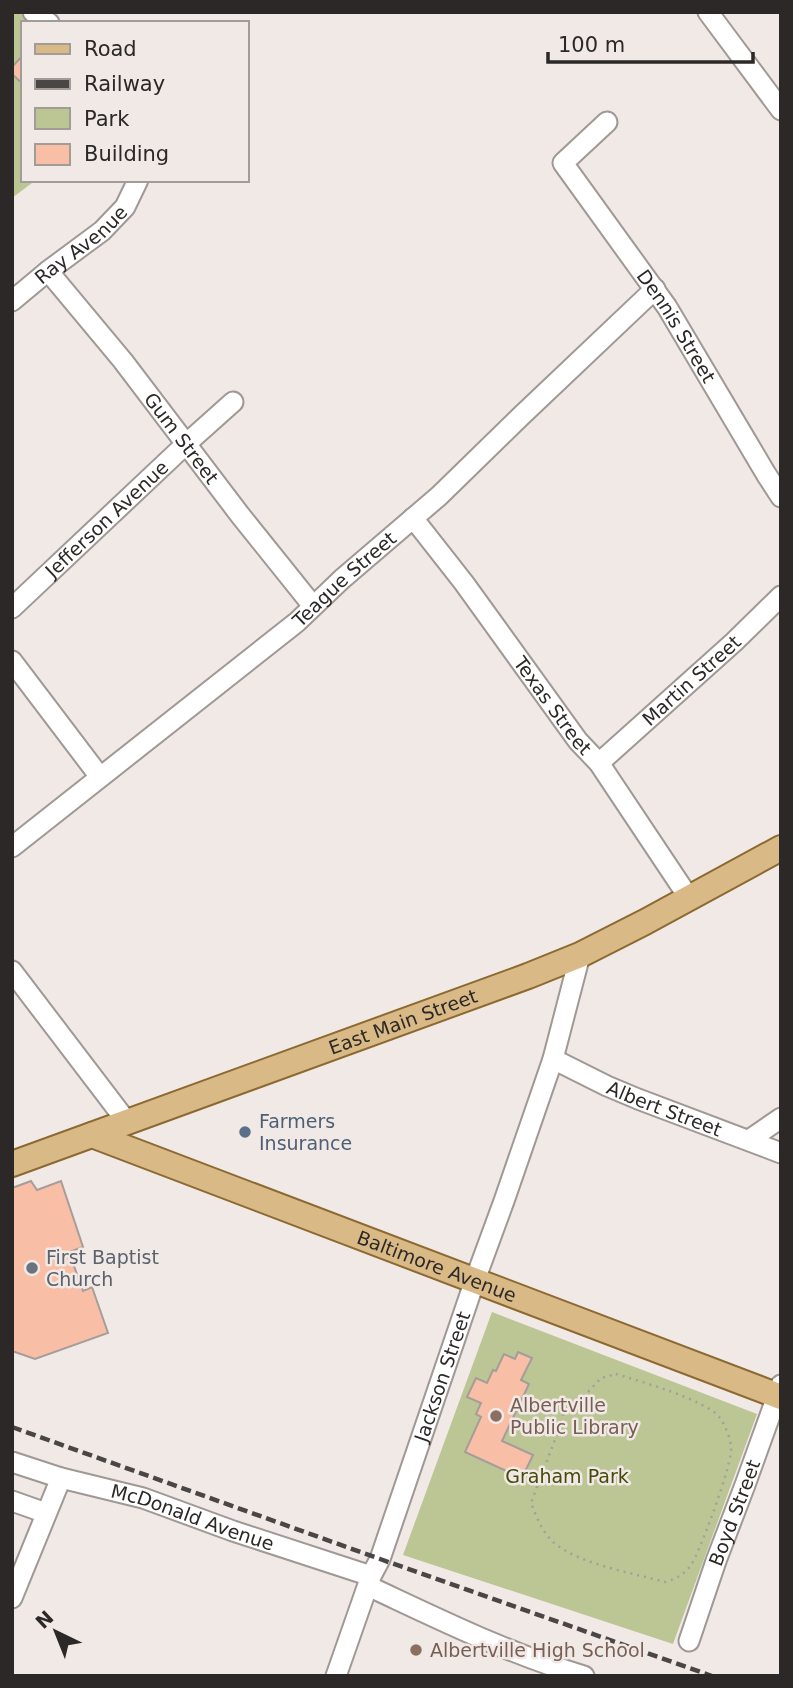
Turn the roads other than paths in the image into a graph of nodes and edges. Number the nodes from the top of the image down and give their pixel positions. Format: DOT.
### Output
graph roads {
  1 [pos="708,12"];
  2 [pos="781,110"];
  3 [pos="607,122"];
  4 [pos="137,182"];
  5 [pos="48,271"];
  6 [pos="655,289"];
  7 [pos="12,301"];
  8 [pos="233,402"];
  9 [pos="186,444"];
  10 [pos="781,497"];
  11 [pos="413,518"];
  12 [pos="781,596"];
  13 [pos="313,606"];
  14 [pos="12,608"];
  15 [pos="12,660"];
  16 [pos="599,763"];
  17 [pos="100,777"];
  18 [pos="12,846"];
  19 [pos="781,848"];
  20 [pos="689,898"];
  21 [pos="580,955"];
  22 [pos="12,971"];
  23 [pos="553,1059"];
  24 [pos="781,1118"];
  25 [pos="127,1122"];
  26 [pos="92,1135"];
  27 [pos="749,1140"];
  28 [pos="781,1153"];
  29 [pos="12,1164"];
  30 [pos="475,1280"];
  31 [pos="779,1392"];
  32 [pos="12,1462"];
  33 [pos="61,1478"];
  34 [pos="12,1501"];
  35 [pos="47,1513"];
  36 [pos="369,1581"];
  37 [pos="12,1598"];
  38 [pos="688,1641"];
  39 [pos="336,1676"];
  40 [pos="584,1676"];
  1 -- 2 [label="street"];
  3 -- 6 [label="street, Dennis Street"];
  4 -- 5 [label="street, Ray Avenue"];
  5 -- 7 [label="street, Ray Avenue"];
  5 -- 9 [label="street, Gum Street"];
  6 -- 10 [label="street, Dennis Street"];
  6 -- 11 [label="street, Teague Street"];
  8 -- 9 [label="street, Jefferson Avenue"];
  9 -- 13 [label="street, Gum Street"];
  9 -- 14 [label="street, Jefferson Avenue"];
  11 -- 13 [label="street, Teague Street"];
  11 -- 16 [label="street, Texas Street"];
  12 -- 16 [label="street, Martin Street"];
  13 -- 17 [label="street, Teague Street"];
  15 -- 17 [label="street"];
  16 -- 20 [label="street, Texas Street"];
  17 -- 18 [label="street, Teague Street"];
  19 -- 20 [label="main road, East Main Street"];
  20 -- 21 [label="main road, East Main Street"];
  21 -- 23 [label="street, Jackson Street"];
  21 -- 25 [label="main road, East Main Street"];
  22 -- 25 [label="street"];
  23 -- 27 [label="street, Albert Street"];
  23 -- 30 [label="street, Jackson Street"];
  24 -- 27 [label="street"];
  25 -- 26 [label="main road, East Main Street"];
  26 -- 29 [label="main road, East Main Street"];
  26 -- 30 [label="main road, Baltimore Avenue"];
  27 -- 28 [label="street, Albert Street"];
  30 -- 31 [label="main road, Baltimore Avenue"];
  30 -- 36 [label="street, Jackson Street"];
  31 -- 38 [label="street, Boyd Street"];
  32 -- 33 [label="street, McDonald Avenue"];
  33 -- 35 [label="street"];
  33 -- 36 [label="street, McDonald Avenue"];
  34 -- 35 [label="street"];
  35 -- 37 [label="street"];
  36 -- 39 [label="street, Jackson Street"];
  36 -- 40 [label="street, McDonald Avenue"];
}
